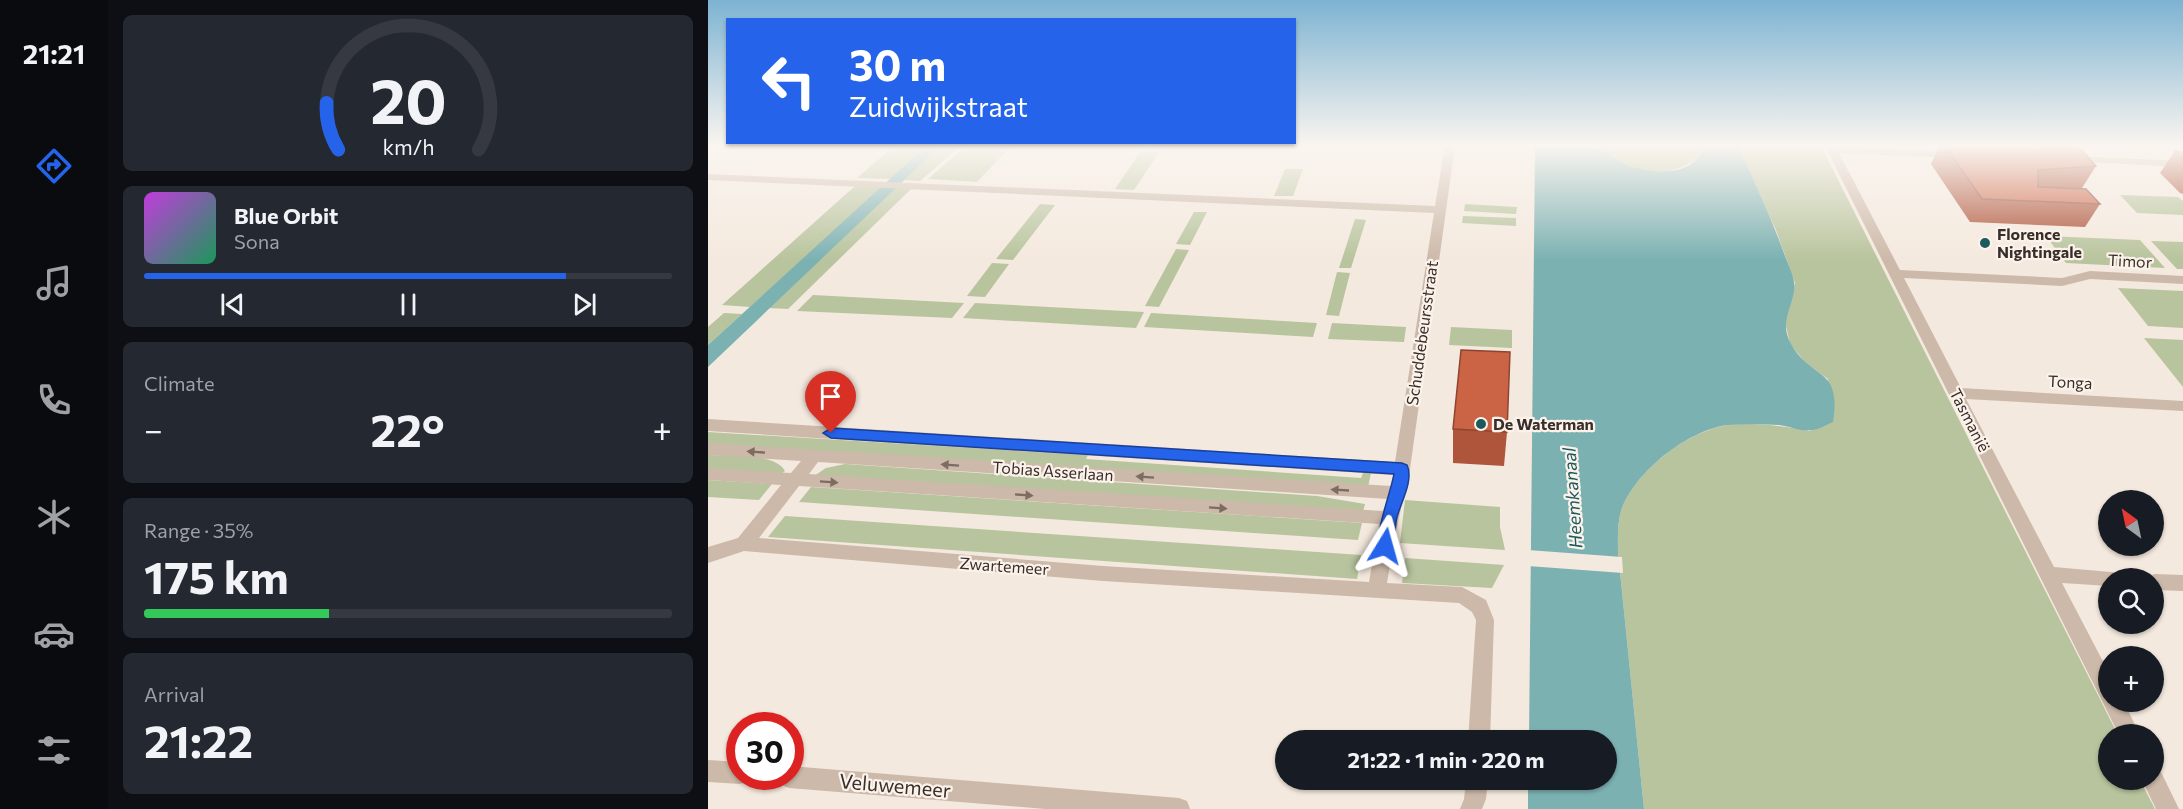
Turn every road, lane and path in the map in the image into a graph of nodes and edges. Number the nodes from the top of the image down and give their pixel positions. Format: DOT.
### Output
graph roads {
  1 [pos="904,184"];
  2 [pos="1444,184"];
  3 [pos="1849,184"];
  4 [pos="1440,210"];
  5 [pos="1896,274"];
  6 [pos="2183,280"];
  7 [pos="1956,393"];
  8 [pos="2183,406"];
  9 [pos="708,425"];
  10 [pos="708,449"];
  11 [pos="814,456"];
  12 [pos="1402,469"];
  13 [pos="708,474"];
  14 [pos="795,480"];
  15 [pos="1398,493"];
  16 [pos="1389,518"];
  17 [pos="744,543"];
  18 [pos="708,555"];
  19 [pos="2048,574"];
  20 [pos="2098,578"];
  21 [pos="2164,583"];
  22 [pos="2183,584"];
  23 [pos="1377,591"];
  24 [pos="2098,672"];
  25 [pos="1480,730"];
  26 [pos="708,771"];
  27 [pos="726,772"];
  28 [pos="804,778"];
  29 [pos="1476,790"];
  30 [pos="2158,790"];
  31 [pos="1179,809"];
  32 [pos="1471,809"];
  33 [pos="2168,809"];
  1 -- 4 [label="street"];
  2 -- 4 [label="street, Schuddebeursstraat"];
  3 -- 5 [label="street, Tasmanië"];
  4 -- 12 [label="street, Schuddebeursstraat"];
  5 -- 6 [label="street, Timor"];
  5 -- 7 [label="street, Tasmanië"];
  7 -- 8 [label="street, Tonga"];
  7 -- 19 [label="street, Tasmanië"];
  9 -- 12 [label="street"];
  11 -- 10 [label="street, Tobias Asserlaan, one-way"];
  11 -- 14 [label="street"];
  15 -- 11 [label="street, Tobias Asserlaan, one-way"];
  12 -- 15 [label="street, Schuddebeursstraat"];
  13 -- 14 [label="street, Tobias Asserlaan"];
  14 -- 16 [label="street, Tobias Asserlaan, one-way"];
  14 -- 17 [label="street"];
  15 -- 16 [label="street, Schuddebeursstraat"];
  16 -- 23 [label="street"];
  17 -- 18 [label="street"];
  17 -- 23 [label="street, Zwartemeer"];
  19 -- 20 [label="street"];
  19 -- 24 [label="street, Tasmanië"];
  21 -- 22 [label="street"];
  23 -- 25 [label="street, Zwartemeer"];
  26 -- 27 [label="street"];
  28 -- 31 [label="street, Veluwemeer"];
  29 -- 32 [label="street"];
  30 -- 33 [label="street"];
}
